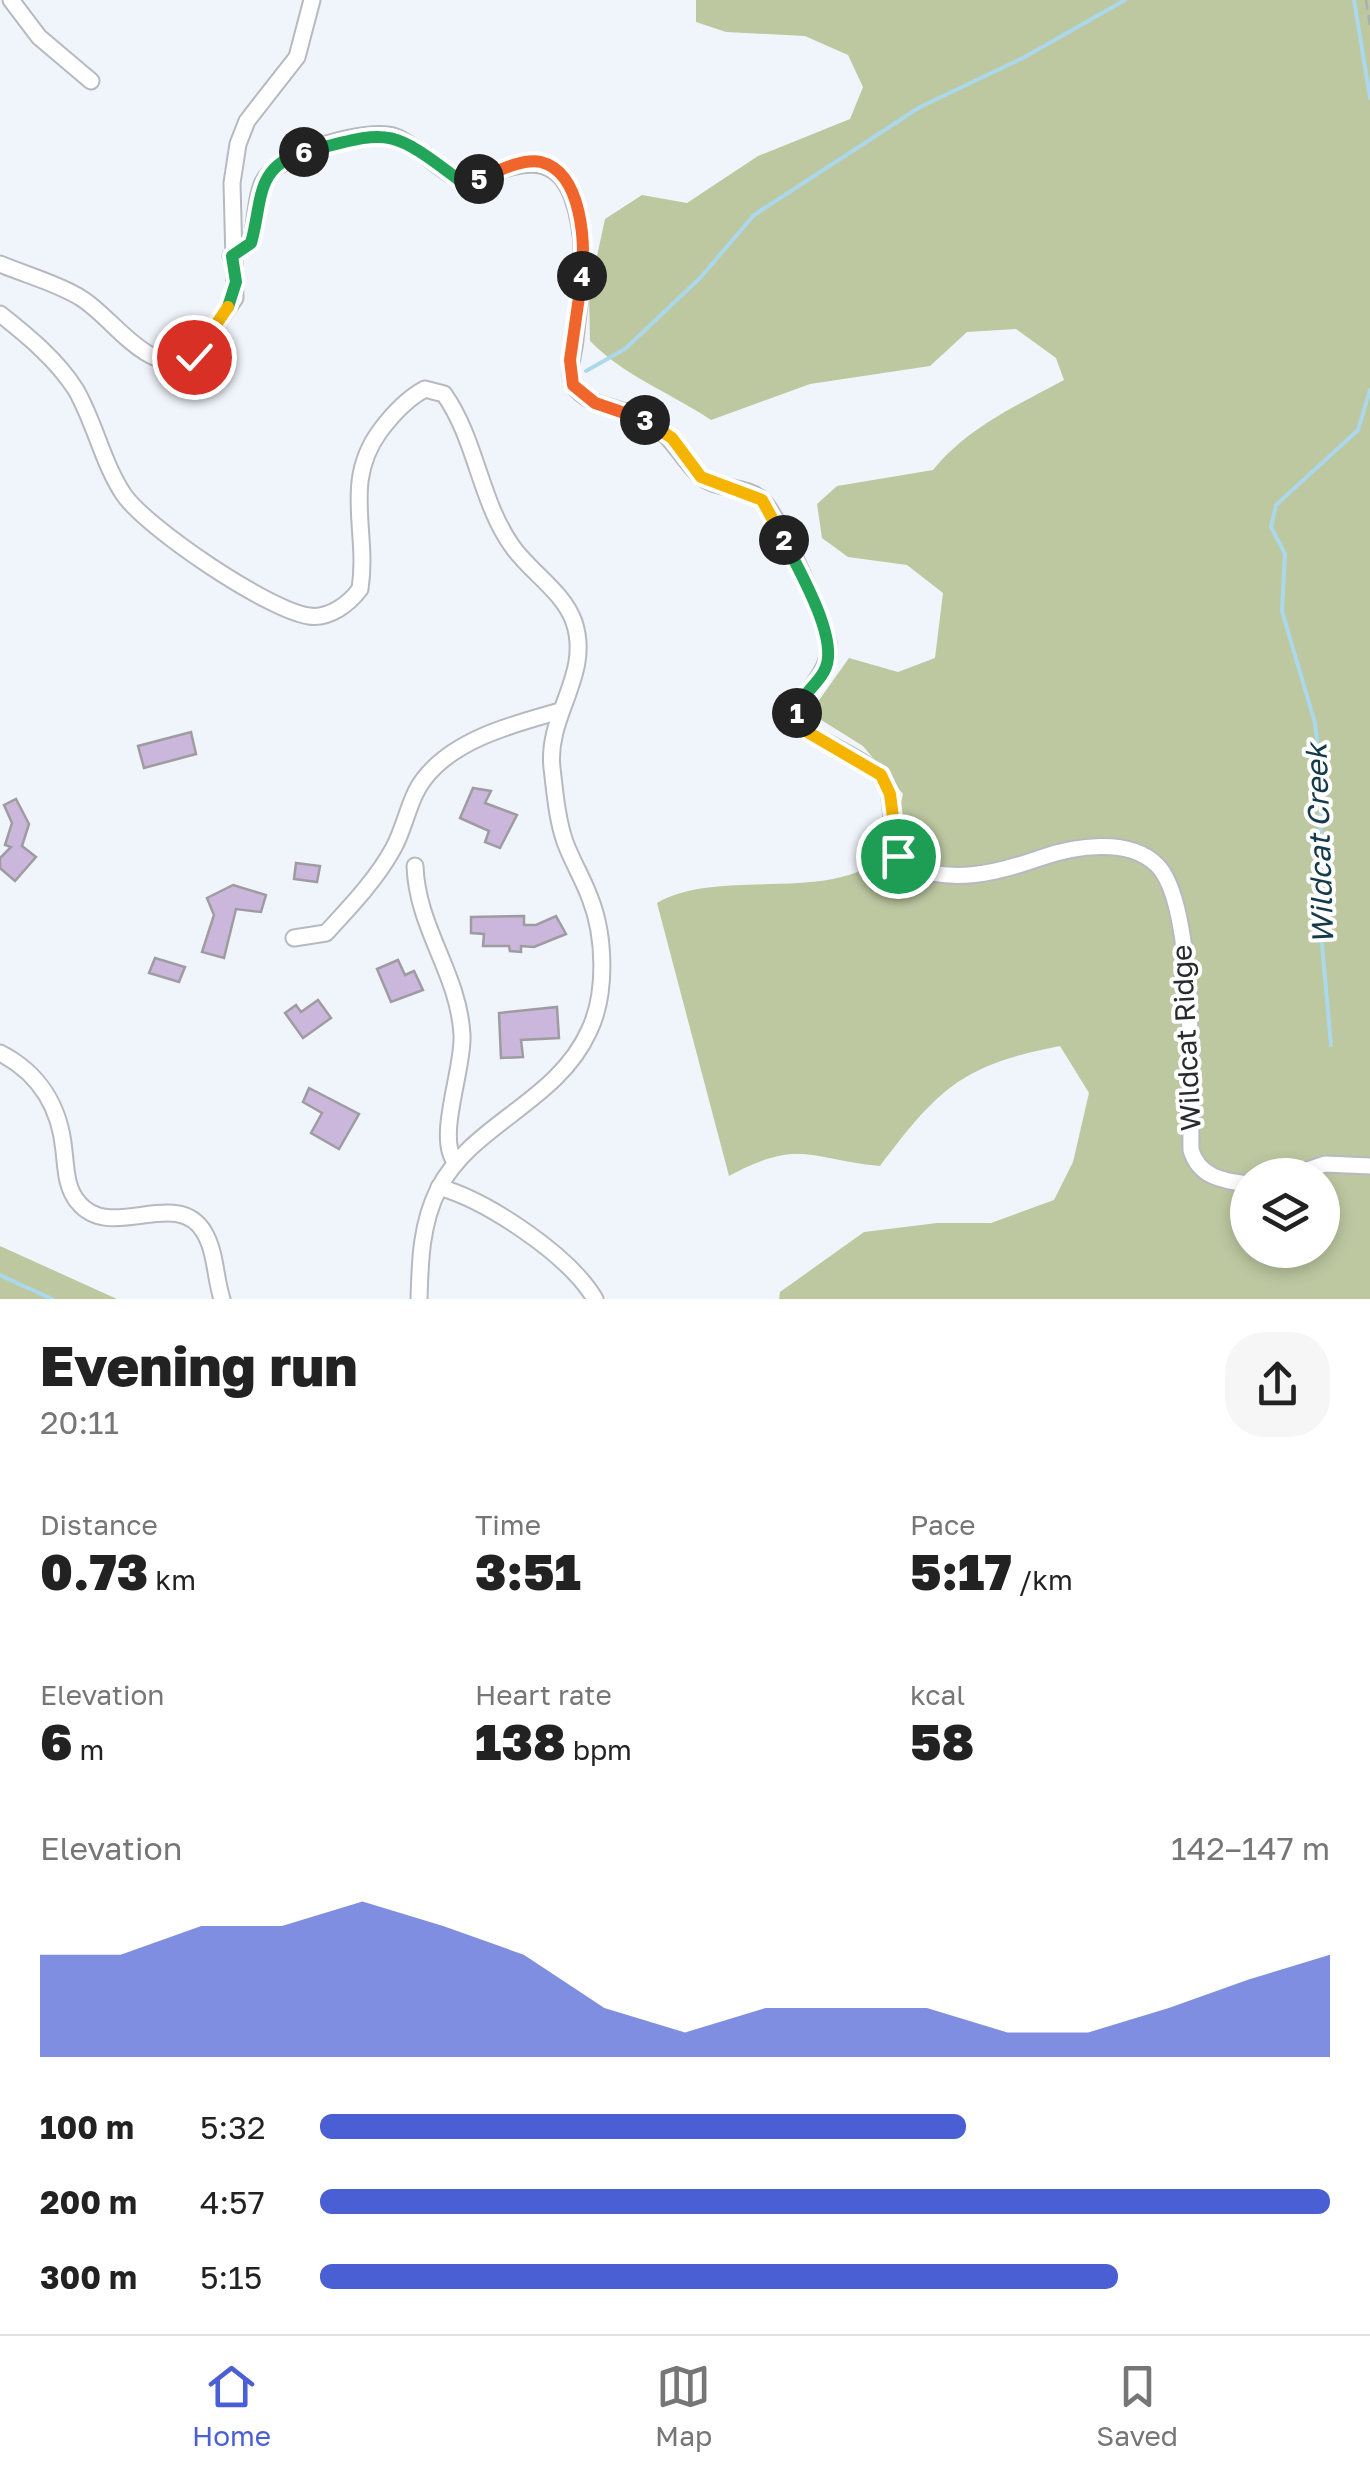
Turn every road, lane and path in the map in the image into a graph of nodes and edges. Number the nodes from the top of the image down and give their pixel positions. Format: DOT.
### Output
graph roads {
  1 [pos="11,0"];
  2 [pos="312,0"];
  3 [pos="1366,0"];
  4 [pos="1370,25"];
  5 [pos="91,81"];
  6 [pos="232,256"];
  7 [pos="0,264"];
  8 [pos="0,314"];
  9 [pos="560,712"];
  10 [pos="415,866"];
  11 [pos="294,938"];
  12 [pos="0,1053"];
  13 [pos="456,1164"];
  14 [pos="1340,1165"];
  15 [pos="1370,1166"];
  16 [pos="1230,1181"];
  17 [pos="439,1188"];
  18 [pos="222,1299"];
  19 [pos="419,1299"];
  20 [pos="596,1299"];
  1 -- 5 [label="street"];
  2 -- 6 [label="street"];
  3 -- 4 [label="path"];
  6 -- 7 [label="street"];
  6 -- 16 [label="street, Wildcat Ridge"];
  8 -- 9 [label="street"];
  9 -- 11 [label="street"];
  9 -- 13 [label="street"];
  10 -- 13 [label="street"];
  12 -- 18 [label="street"];
  13 -- 17 [label="street"];
  14 -- 15 [label="street"];
  17 -- 19 [label="street"];
  17 -- 20 [label="street"];
}
